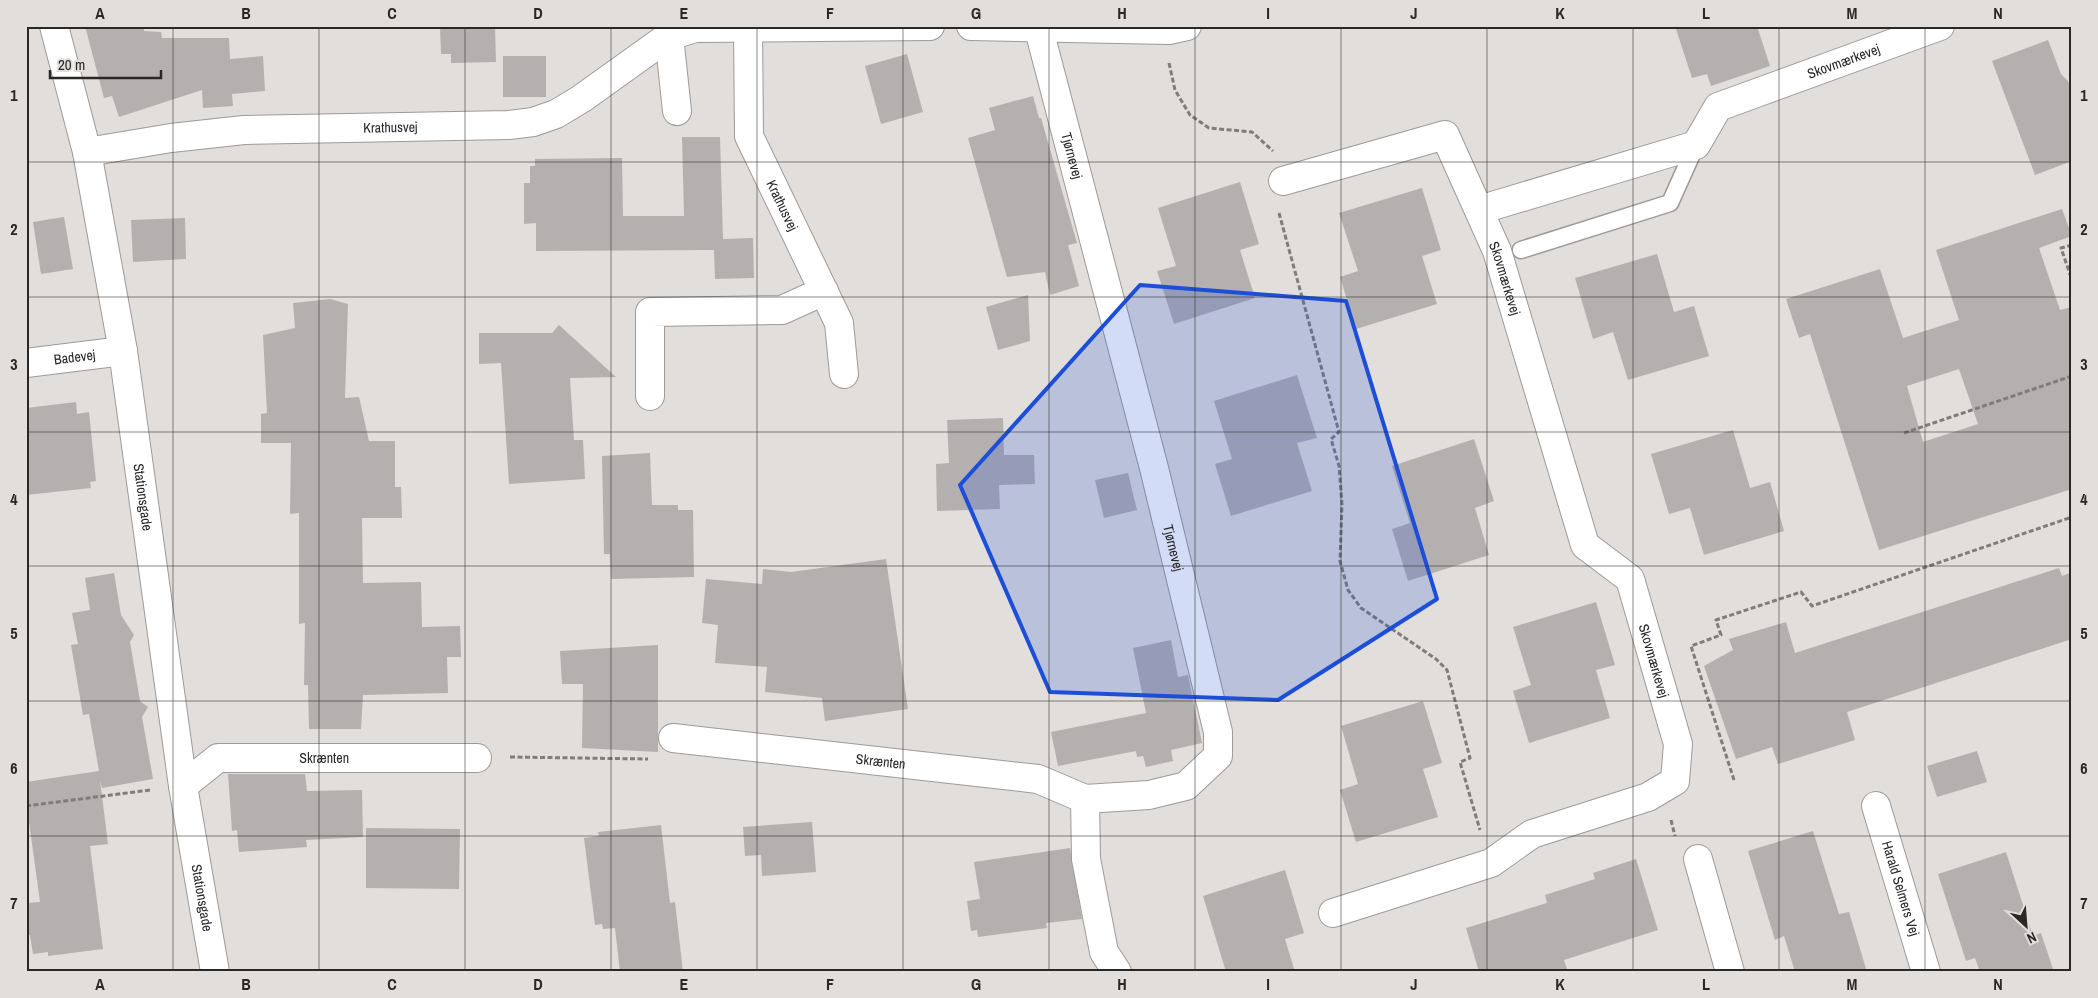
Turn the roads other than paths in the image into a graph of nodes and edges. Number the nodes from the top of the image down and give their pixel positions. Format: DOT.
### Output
graph roads {
  1 [pos="54,26"];
  2 [pos="930,26"];
  3 [pos="971,26"];
  4 [pos="1940,26"];
  5 [pos="1039,27"];
  6 [pos="748,28"];
  7 [pos="1178,28"];
  8 [pos="669,36"];
  9 [pos="676,111"];
  10 [pos="1696,145"];
  11 [pos="87,152"];
  12 [pos="1284,182"];
  13 [pos="1478,210"];
  14 [pos="1521,250"];
  15 [pos="824,291"];
  16 [pos="123,351"];
  17 [pos="26,363"];
  18 [pos="844,374"];
  19 [pos="650,396"];
  20 [pos="673,738"];
  21 [pos="477,758"];
  22 [pos="183,786"];
  23 [pos="1084,799"];
  24 [pos="1876,806"];
  25 [pos="1698,859"];
  26 [pos="1333,913"];
  27 [pos="215,972"];
  28 [pos="1117,972"];
  29 [pos="1730,972"];
  30 [pos="1926,972"];
  1 -- 11 [label="street, Stationsgade"];
  2 -- 6 [label="street, Krathusvej"];
  3 -- 5 [label="street"];
  4 -- 10 [label="street, Skovmærkevej"];
  5 -- 7 [label="street"];
  5 -- 23 [label="street, Tjørnevej"];
  6 -- 8 [label="street, Krathusvej"];
  6 -- 15 [label="street, Krathusvej"];
  8 -- 9 [label="street"];
  8 -- 11 [label="street, Krathusvej"];
  10 -- 13 [label="street"];
  10 -- 14 [label="lane"];
  11 -- 16 [label="street, Stationsgade"];
  12 -- 13 [label="street, Skovmærkevej"];
  13 -- 26 [label="street, Skovmærkevej"];
  15 -- 18 [label="street, Krathusvej"];
  15 -- 19 [label="street"];
  16 -- 17 [label="street, Badevej"];
  16 -- 22 [label="street, Stationsgade"];
  20 -- 23 [label="street, Skrænten"];
  21 -- 22 [label="street, Skrænten"];
  22 -- 27 [label="street, Stationsgade"];
  23 -- 28 [label="street"];
  24 -- 30 [label="street, Harald Selmers Vej"];
  25 -- 29 [label="street"];
}
